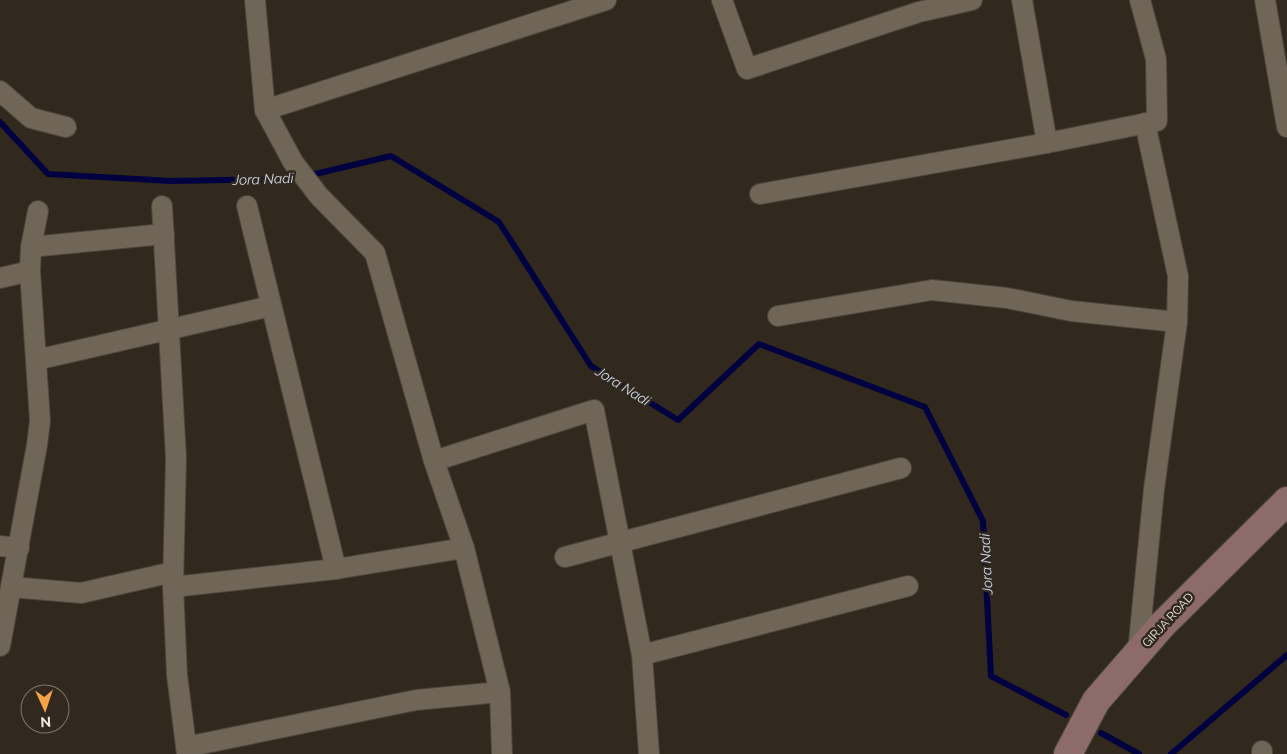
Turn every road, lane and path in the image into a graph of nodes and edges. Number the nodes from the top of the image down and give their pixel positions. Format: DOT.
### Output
graph roads {
  1 [pos="255,0"];
  2 [pos="606,0"];
  3 [pos="722,0"];
  4 [pos="972,0"];
  5 [pos="1022,0"];
  6 [pos="1140,0"];
  7 [pos="1265,0"];
  8 [pos="0,91"];
  9 [pos="265,110"];
  10 [pos="1145,123"];
  11 [pos="66,126"];
  12 [pos="1287,126"];
  13 [pos="1047,143"];
  14 [pos="760,194"];
  15 [pos="162,206"];
  16 [pos="247,206"];
  17 [pos="38,211"];
  18 [pos="164,234"];
  19 [pos="31,247"];
  20 [pos="30,271"];
  21 [pos="0,278"];
  22 [pos="271,306"];
  23 [pos="778,316"];
  24 [pos="1177,322"];
  25 [pos="169,330"];
  26 [pos="36,360"];
  27 [pos="434,461"];
  28 [pos="901,468"];
  29 [pos="1287,501"];
  30 [pos="621,542"];
  31 [pos="9,547"];
  32 [pos="464,548"];
  33 [pos="565,557"];
  34 [pos="336,569"];
  35 [pos="173,580"];
  36 [pos="908,586"];
  37 [pos="11,587"];
  38 [pos="0,646"];
  39 [pos="1138,652"];
  40 [pos="642,655"];
  41 [pos="500,692"];
  42 [pos="186,752"];
  43 [pos="502,754"];
  44 [pos="649,754"];
  45 [pos="1068,754"];
  1 -- 9 [label="street"];
  2 -- 9 [label="street"];
  3 -- 4 [label="street"];
  5 -- 13 [label="street"];
  6 -- 10 [label="street"];
  7 -- 12 [label="street"];
  8 -- 11 [label="street"];
  9 -- 27 [label="street"];
  10 -- 13 [label="street"];
  10 -- 24 [label="street"];
  13 -- 14 [label="street"];
  15 -- 18 [label="street"];
  16 -- 22 [label="street"];
  17 -- 19 [label="street"];
  18 -- 19 [label="street"];
  18 -- 25 [label="street"];
  19 -- 20 [label="street"];
  20 -- 21 [label="street"];
  20 -- 26 [label="street"];
  22 -- 25 [label="street"];
  22 -- 34 [label="street"];
  23 -- 24 [label="street"];
  24 -- 39 [label="street"];
  25 -- 26 [label="street"];
  25 -- 35 [label="street"];
  26 -- 31 [label="street"];
  27 -- 30 [label="street"];
  27 -- 32 [label="street"];
  28 -- 30 [label="street"];
  29 -- 39 [label="main road, GIRJA ROAD"];
  30 -- 33 [label="street"];
  30 -- 40 [label="street"];
  31 -- 37 [label="street"];
  32 -- 34 [label="street"];
  32 -- 41 [label="street"];
  34 -- 35 [label="street"];
  35 -- 37 [label="street"];
  35 -- 42 [label="street"];
  36 -- 40 [label="street"];
  37 -- 38 [label="street"];
  39 -- 45 [label="main road, GIRJA ROAD"];
  40 -- 44 [label="street"];
  41 -- 42 [label="street"];
  41 -- 43 [label="street"];
}
